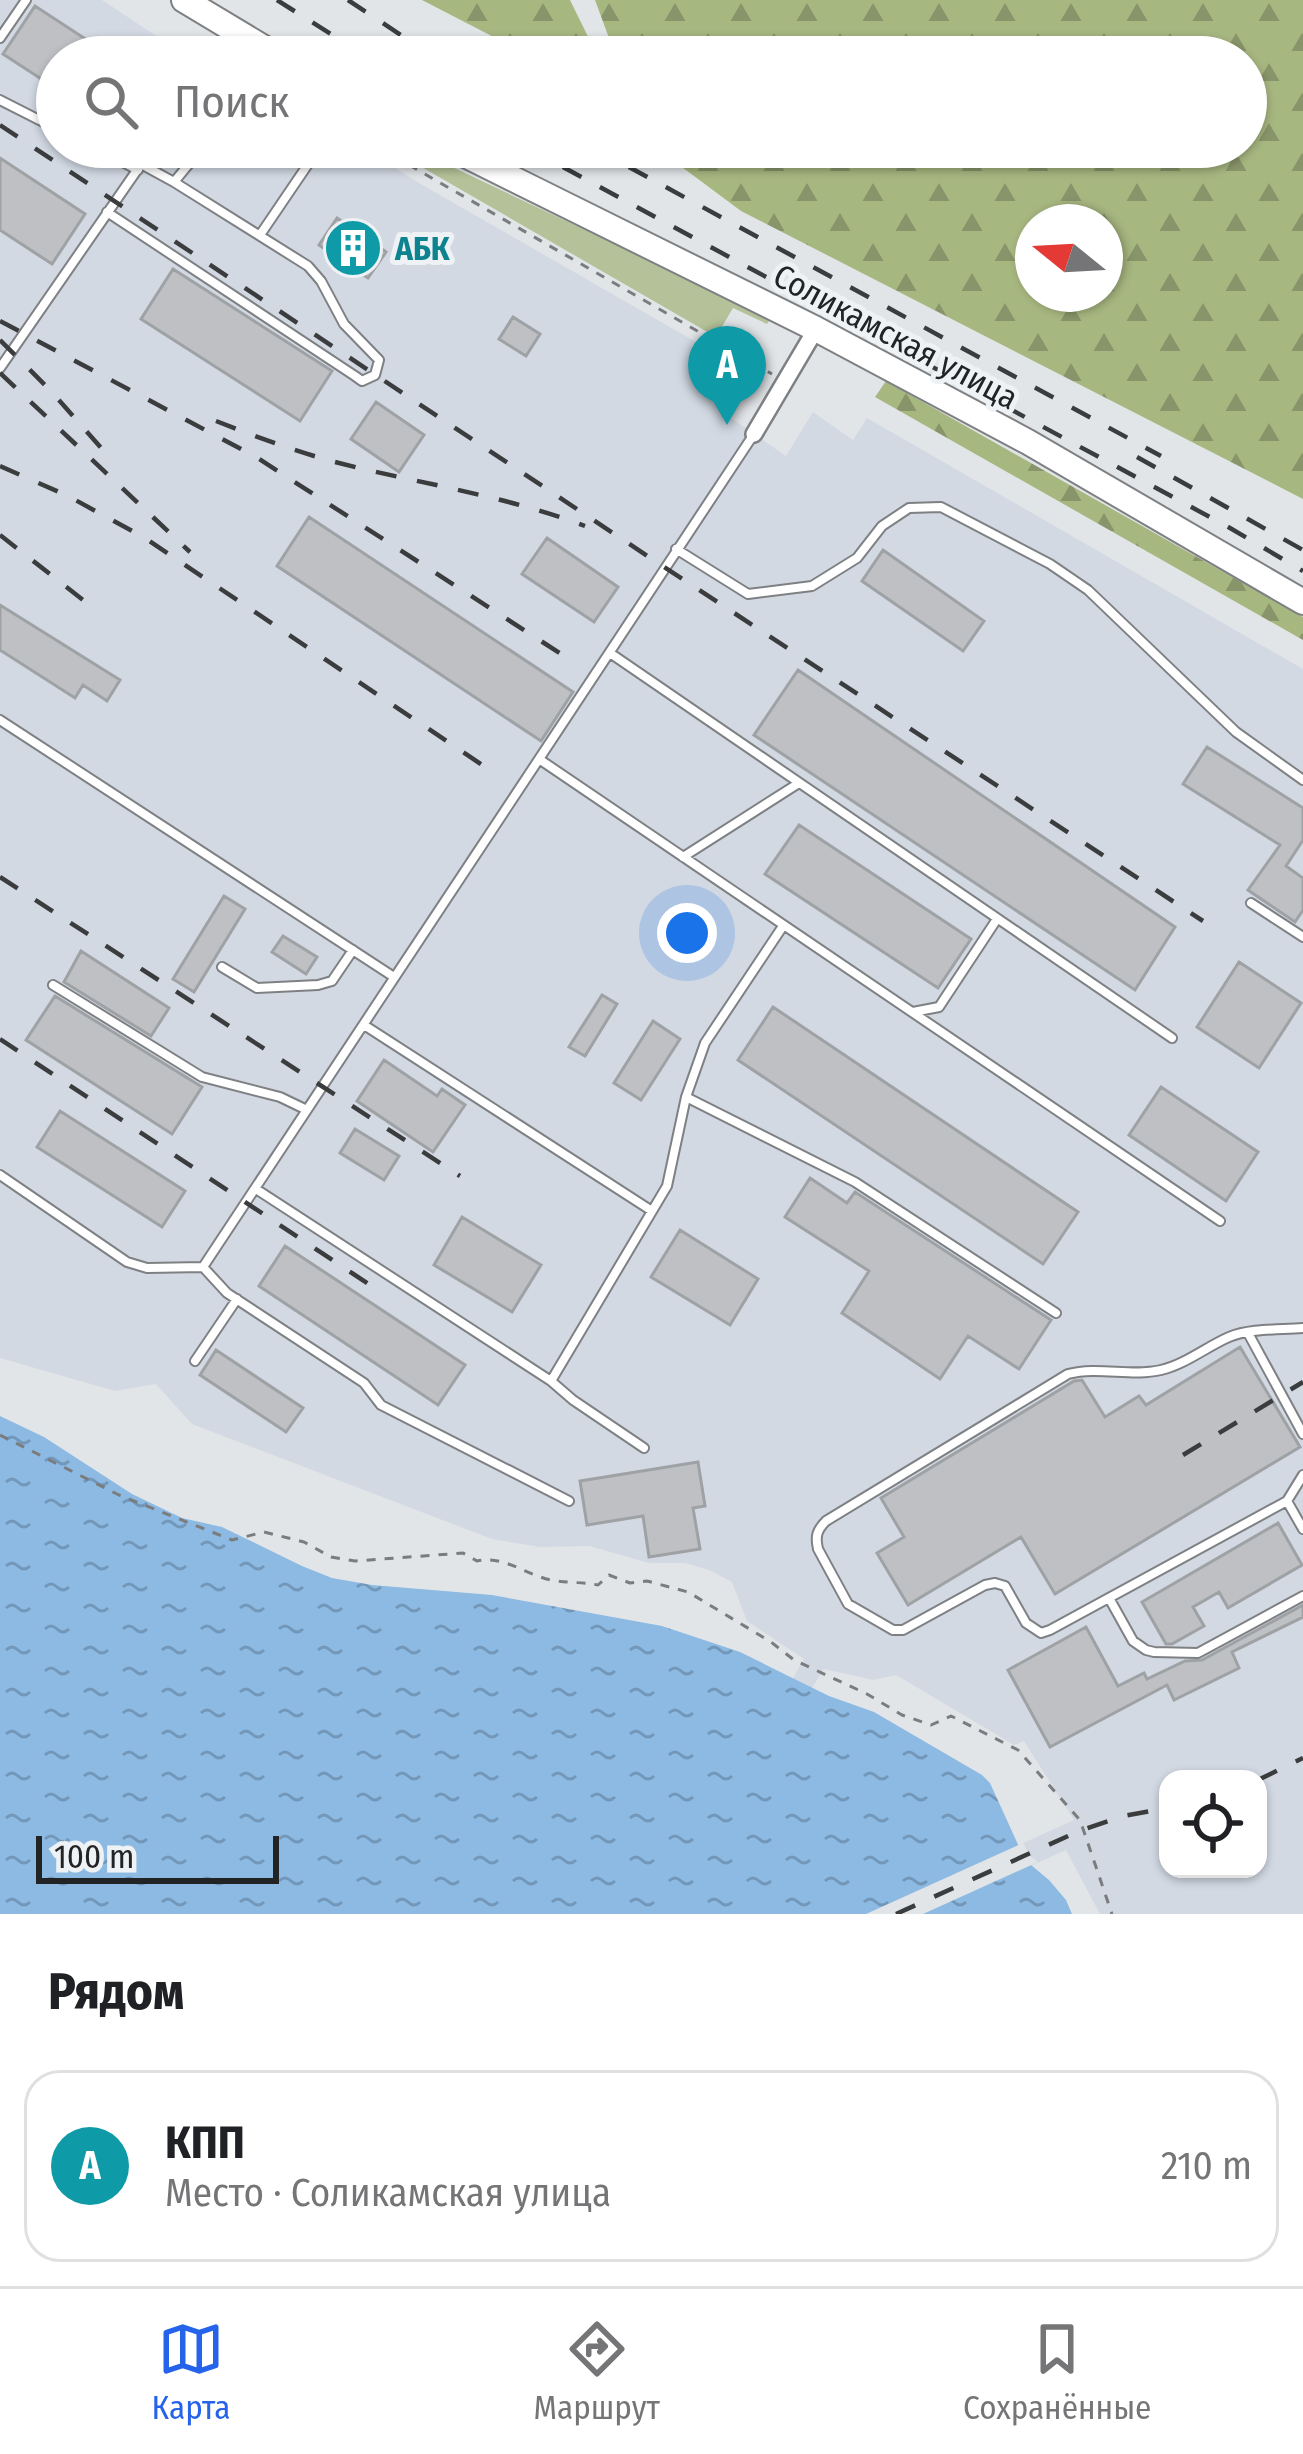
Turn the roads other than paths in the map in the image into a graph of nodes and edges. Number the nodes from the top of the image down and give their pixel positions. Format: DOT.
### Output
graph roads {
  1 [pos="26,0"];
  2 [pos="184,0"];
  3 [pos="244,36"];
  4 [pos="0,38"];
  5 [pos="0,100"];
  6 [pos="36,118"];
  7 [pos="139,168"];
  8 [pos="142,168"];
  9 [pos="186,168"];
  10 [pos="306,168"];
  11 [pos="491,168"];
  12 [pos="174,182"];
  13 [pos="107,212"];
  14 [pos="260,236"];
  15 [pos="816,329"];
  16 [pos="0,368"];
  17 [pos="754,434"];
  18 [pos="676,549"];
  19 [pos="1303,602"];
  20 [pos="610,652"];
  21 [pos="0,720"];
  22 [pos="539,759"];
  23 [pos="1303,780"];
  24 [pos="799,783"];
  25 [pos="683,857"];
  26 [pos="1251,903"];
  27 [pos="997,919"];
  28 [pos="783,926"];
  29 [pos="1303,937"];
  30 [pos="353,950"];
  31 [pos="222,967"];
  32 [pos="394,977"];
  33 [pos="53,985"];
  34 [pos="912,1012"];
  35 [pos="364,1025"];
  36 [pos="1172,1039"];
  37 [pos="686,1097"];
  38 [pos="307,1110"];
  39 [pos="0,1175"];
  40 [pos="256,1189"];
  41 [pos="652,1210"];
  42 [pos="1220,1221"];
  43 [pos="203,1267"];
  44 [pos="237,1299"];
  45 [pos="1056,1313"];
  46 [pos="1303,1328"];
  47 [pos="1248,1333"];
  48 [pos="196,1361"];
  49 [pos="551,1381"];
  50 [pos="1303,1435"];
  51 [pos="644,1448"];
  52 [pos="1303,1475"];
  53 [pos="569,1501"];
  54 [pos="1287,1501"];
  55 [pos="1303,1529"];
  56 [pos="1303,1596"];
  57 [pos="1109,1598"];
  1 -- 4 [label="lane"];
  2 -- 3 [label="main road"];
  5 -- 6 [label="lane"];
  7 -- 13 [label="lane"];
  8 -- 12 [label="lane"];
  9 -- 12 [label="lane"];
  10 -- 14 [label="lane"];
  11 -- 15 [label="main road, Соликамская улица"];
  12 -- 14 [label="lane"];
  13 -- 14 [label="lane"];
  13 -- 16 [label="lane"];
  15 -- 17 [label="street"];
  15 -- 19 [label="main road, Соликамская улица"];
  17 -- 18 [label="lane"];
  18 -- 20 [label="lane"];
  18 -- 23 [label="lane"];
  20 -- 22 [label="lane"];
  20 -- 24 [label="lane"];
  21 -- 30 [label="lane"];
  22 -- 25 [label="lane"];
  22 -- 32 [label="lane"];
  24 -- 25 [label="lane"];
  24 -- 27 [label="lane"];
  25 -- 28 [label="lane"];
  26 -- 29 [label="lane"];
  27 -- 34 [label="lane"];
  27 -- 36 [label="lane"];
  28 -- 34 [label="lane"];
  28 -- 37 [label="lane"];
  30 -- 31 [label="lane"];
  30 -- 32 [label="lane"];
  32 -- 35 [label="lane"];
  33 -- 38 [label="lane"];
  34 -- 42 [label="lane"];
  35 -- 38 [label="lane"];
  35 -- 41 [label="lane"];
  37 -- 41 [label="lane"];
  37 -- 45 [label="lane"];
  38 -- 40 [label="lane"];
  39 -- 43 [label="lane"];
  40 -- 43 [label="lane"];
  40 -- 49 [label="lane"];
  41 -- 49 [label="lane"];
  43 -- 44 [label="lane"];
  44 -- 48 [label="lane"];
  44 -- 53 [label="lane"];
  46 -- 47 [label="lane"];
  47 -- 50 [label="lane"];
  47 -- 57 [label="lane"];
  49 -- 51 [label="lane"];
  52 -- 54 [label="lane"];
  54 -- 55 [label="lane"];
  54 -- 57 [label="lane"];
  56 -- 57 [label="lane"];
}
